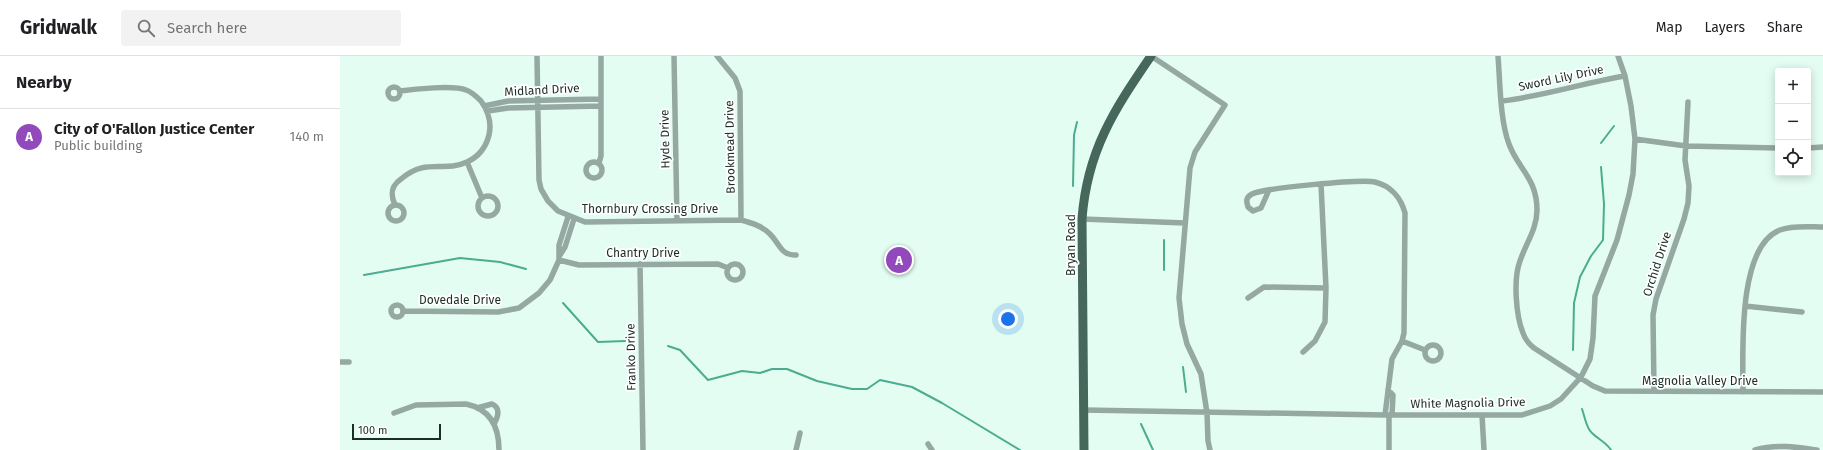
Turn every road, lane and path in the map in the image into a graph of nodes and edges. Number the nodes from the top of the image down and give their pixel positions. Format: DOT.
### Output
graph roads {
  1 [pos="537,56"];
  2 [pos="601,56"];
  3 [pos="674,56"];
  4 [pos="717,56"];
  5 [pos="1151,56"];
  6 [pos="1498,56"];
  7 [pos="1618,56"];
  8 [pos="1625,76"];
  9 [pos="400,91"];
  10 [pos="600,99"];
  11 [pos="537,100"];
  12 [pos="1502,101"];
  13 [pos="1688,102"];
  14 [pos="601,106"];
  15 [pos="486,108"];
  16 [pos="537,108"];
  17 [pos="1635,139"];
  18 [pos="1686,146"];
  19 [pos="1823,147"];
  20 [pos="1775,148"];
  21 [pos="1811,148"];
  22 [pos="467,162"];
  23 [pos="598,163"];
  24 [pos="1321,184"];
  25 [pos="1269,190"];
  26 [pos="482,198"];
  27 [pos="395,206"];
  28 [pos="568,216"];
  29 [pos="574,219"];
  30 [pos="1082,219"];
  31 [pos="741,220"];
  32 [pos="677,221"];
  33 [pos="1185,223"];
  34 [pos="1823,227"];
  35 [pos="796,255"];
  36 [pos="559,258"];
  37 [pos="640,264"];
  38 [pos="728,268"];
  39 [pos="1326,288"];
  40 [pos="1248,298"];
  41 [pos="1745,306"];
  42 [pos="404,311"];
  43 [pos="1802,312"];
  44 [pos="1402,341"];
  45 [pos="1426,350"];
  46 [pos="1303,352"];
  47 [pos="340,362"];
  48 [pos="349,362"];
  49 [pos="1581,377"];
  50 [pos="1654,391"];
  51 [pos="1743,392"];
  52 [pos="1823,392"];
  53 [pos="477,408"];
  54 [pos="1084,410"];
  55 [pos="1207,412"];
  56 [pos="394,413"];
  57 [pos="1389,415"];
  58 [pos="1482,415"];
  59 [pos="494,424"];
  60 [pos="800,433"];
  61 [pos="928,444"];
  62 [pos="499,450"];
  63 [pos="643,450"];
  64 [pos="796,450"];
  65 [pos="932,450"];
  66 [pos="1084,450"];
  67 [pos="1210,450"];
  68 [pos="1389,450"];
  69 [pos="1484,450"];
  70 [pos="1755,450"];
  71 [pos="1817,450"];
  1 -- 11 [label="street, Thornbury Crossing Drive"];
  2 -- 10 [label="street"];
  3 -- 32 [label="street, Hyde Drive"];
  4 -- 31 [label="street, Brookmead Drive"];
  5 -- 30 [label="main road, Bryan Road"];
  5 -- 33 [label="street"];
  6 -- 12 [label="street, Magnolia Valley Drive"];
  7 -- 8 [label="street, White Magnolia Drive"];
  8 -- 12 [label="street, Sword Lily Drive"];
  8 -- 17 [label="street, White Magnolia Drive"];
  9 -- 15 [label="street"];
  10 -- 11 [label="street, Midland Drive"];
  10 -- 14 [label="street"];
  11 -- 15 [label="street, Midland Drive"];
  11 -- 16 [label="street, Thornbury Crossing Drive"];
  12 -- 49 [label="street, Magnolia Valley Drive"];
  13 -- 18 [label="street, Orchid Drive"];
  14 -- 16 [label="street, Midland Drive"];
  14 -- 23 [label="street"];
  15 -- 16 [label="street, Midland Drive"];
  15 -- 22 [label="street"];
  16 -- 28 [label="street, Thornbury Crossing Drive"];
  17 -- 18 [label="street"];
  17 -- 49 [label="street, White Magnolia Drive"];
  18 -- 20 [label="street"];
  18 -- 50 [label="street, Orchid Drive"];
  19 -- 21 [label="street"];
  22 -- 26 [label="street"];
  22 -- 27 [label="street"];
  24 -- 25 [label="street"];
  24 -- 39 [label="street"];
  24 -- 44 [label="street"];
  28 -- 29 [label="street, Thornbury Crossing Drive"];
  28 -- 36 [label="street, Dovedale Drive"];
  29 -- 32 [label="street, Thornbury Crossing Drive"];
  29 -- 36 [label="street, Dovedale Drive"];
  30 -- 33 [label="street"];
  30 -- 54 [label="main road, Bryan Road"];
  31 -- 32 [label="street, Thornbury Crossing Drive"];
  31 -- 35 [label="street, Thornbury Crossing Drive"];
  33 -- 55 [label="street"];
  34 -- 41 [label="street"];
  36 -- 37 [label="street, Chantry Drive"];
  36 -- 42 [label="street, Dovedale Drive"];
  37 -- 38 [label="street, Chantry Drive"];
  37 -- 63 [label="street, Franko Drive"];
  39 -- 40 [label="street"];
  39 -- 46 [label="street"];
  41 -- 43 [label="street"];
  41 -- 51 [label="street"];
  44 -- 45 [label="street"];
  44 -- 57 [label="street"];
  47 -- 48 [label="street"];
  49 -- 50 [label="street, Magnolia Valley Drive"];
  49 -- 58 [label="street, White Magnolia Drive"];
  50 -- 51 [label="street, Magnolia Valley Drive"];
  51 -- 52 [label="street, Magnolia Valley Drive"];
  53 -- 56 [label="street"];
  53 -- 59 [label="street"];
  53 -- 59 [label="street"];
  54 -- 55 [label="street, White Magnolia Drive"];
  54 -- 66 [label="main road, Bryan Road"];
  55 -- 57 [label="street, White Magnolia Drive"];
  55 -- 67 [label="street"];
  57 -- 58 [label="street, White Magnolia Drive"];
  57 -- 68 [label="street"];
  58 -- 69 [label="street"];
  59 -- 62 [label="street"];
  60 -- 64 [label="street"];
  61 -- 65 [label="street"];
  70 -- 71 [label="street"];
}
